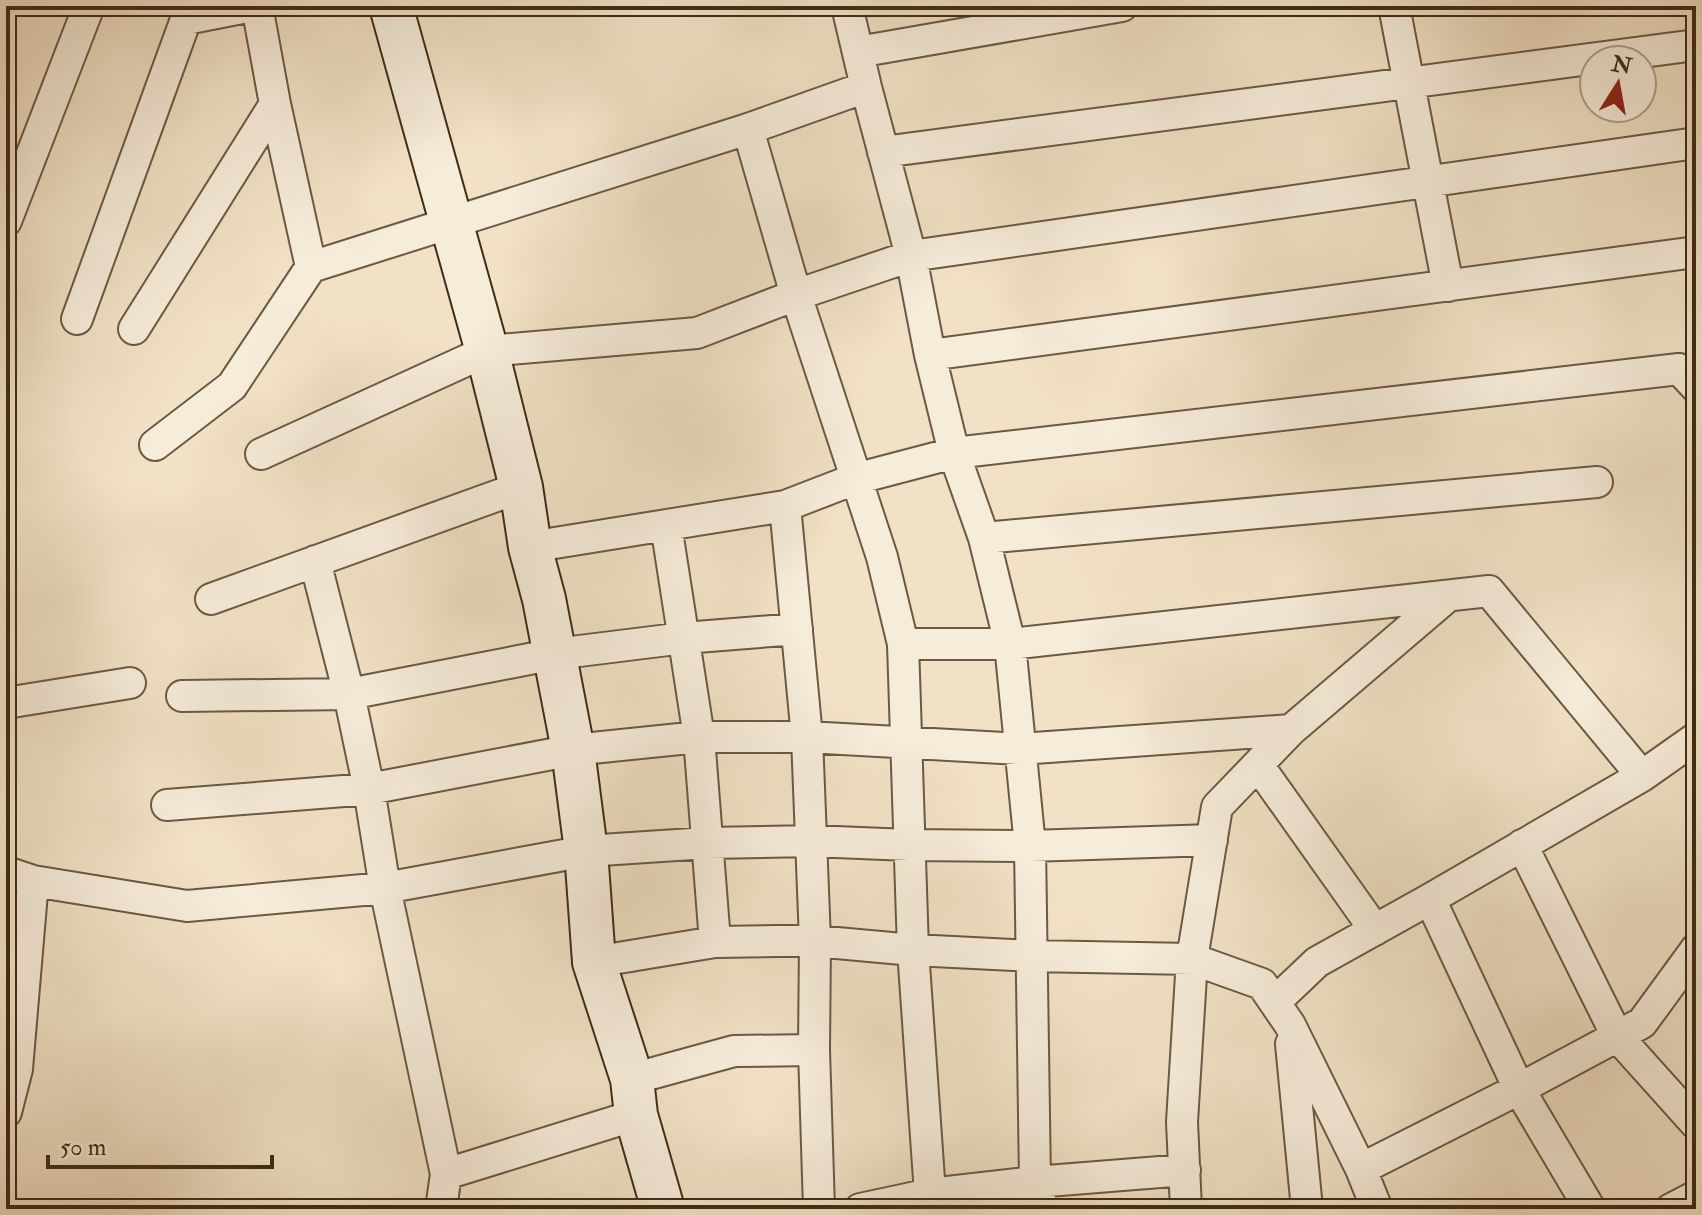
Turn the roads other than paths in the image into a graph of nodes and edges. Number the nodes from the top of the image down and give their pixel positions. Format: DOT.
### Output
graph roads {
  1 [pos="89,6"];
  2 [pos="255,6"];
  3 [pos="391,6"];
  4 [pos="847,6"];
  5 [pos="1122,6"];
  6 [pos="1394,6"];
  7 [pos="1696,45"];
  8 [pos="858,52"];
  9 [pos="1409,82"];
  10 [pos="866,87"];
  11 [pos="275,104"];
  12 [pos="748,129"];
  13 [pos="1696,143"];
  14 [pos="883,152"];
  15 [pos="1428,181"];
  16 [pos="6,221"];
  17 [pos="451,222"];
  18 [pos="1696,252"];
  19 [pos="911,256"];
  20 [pos="311,267"];
  21 [pos="1448,286"];
  22 [pos="796,295"];
  23 [pos="77,319"];
  24 [pos="134,329"];
  25 [pos="487,351"];
  26 [pos="930,355"];
  27 [pos="1696,387"];
  28 [pos="155,445"];
  29 [pos="954,453"];
  30 [pos="261,454"];
  31 [pos="855,479"];
  32 [pos="1597,482"];
  33 [pos="521,487"];
  34 [pos="785,506"];
  35 [pos="666,525"];
  36 [pos="984,538"];
  37 [pos="530,547"];
  38 [pos="315,561"];
  39 [pos="1448,596"];
  40 [pos="211,599"];
  41 [pos="797,629"];
  42 [pos="684,638"];
  43 [pos="903,644"];
  44 [pos="1010,644"];
  45 [pos="555,654"];
  46 [pos="130,683"];
  47 [pos="349,694"];
  48 [pos="182,696"];
  49 [pos="6,703"];
  50 [pos="1291,730"];
  51 [pos="699,737"];
  52 [pos="807,737"];
  53 [pos="1696,738"];
  54 [pos="906,744"];
  55 [pos="1020,749"];
  56 [pos="573,750"];
  57 [pos="1258,765"];
  58 [pos="1642,776"];
  59 [pos="369,789"];
  60 [pos="167,805"];
  61 [pos="1212,840"];
  62 [pos="811,841"];
  63 [pos="707,843"];
  64 [pos="909,845"];
  65 [pos="1522,845"];
  66 [pos="1030,846"];
  67 [pos="586,851"];
  68 [pos="20,877"];
  69 [pos="385,888"];
  70 [pos="1430,899"];
  71 [pos="1375,930"];
  72 [pos="815,941"];
  73 [pos="715,942"];
  74 [pos="1696,949"];
  75 [pos="913,950"];
  76 [pos="1032,956"];
  77 [pos="1192,959"];
  78 [pos="594,962"];
  79 [pos="1282,1013"];
  80 [pos="1617,1036"];
  81 [pos="814,1050"];
  82 [pos="1519,1089"];
  83 [pos="634,1097"];
  84 [pos="6,1112"];
  85 [pos="1696,1124"];
  86 [pos="1361,1169"];
  87 [pos="1185,1170"];
  88 [pos="446,1174"];
  89 [pos="1039,1196"];
  90 [pos="1696,1196"];
  91 [pos="934,1202"];
  92 [pos="441,1209"];
  93 [pos="663,1209"];
  94 [pos="819,1209"];
  95 [pos="860,1209"];
  96 [pos="1186,1209"];
  97 [pos="1307,1209"];
  98 [pos="1377,1209"];
  99 [pos="1590,1209"];
  100 [pos="1671,1209"];
  1 -- 16 [label="street"];
  2 -- 11 [label="street"];
  2 -- 23 [label="street"];
  3 -- 17 [label="main road"];
  4 -- 8 [label="street"];
  5 -- 8 [label="street"];
  6 -- 9 [label="street"];
  7 -- 9 [label="street"];
  8 -- 10 [label="street"];
  9 -- 14 [label="street"];
  9 -- 15 [label="street"];
  10 -- 12 [label="street"];
  10 -- 14 [label="street"];
  11 -- 20 [label="street"];
  11 -- 24 [label="street"];
  12 -- 17 [label="street"];
  12 -- 22 [label="street"];
  13 -- 15 [label="street"];
  14 -- 19 [label="street"];
  15 -- 19 [label="street"];
  15 -- 21 [label="street"];
  17 -- 20 [label="street"];
  17 -- 25 [label="main road"];
  18 -- 21 [label="street"];
  19 -- 22 [label="street"];
  19 -- 26 [label="street"];
  20 -- 28 [label="street"];
  21 -- 26 [label="street"];
  22 -- 25 [label="street"];
  22 -- 31 [label="street"];
  25 -- 30 [label="street"];
  25 -- 33 [label="main road"];
  26 -- 29 [label="street"];
  27 -- 29 [label="street"];
  29 -- 31 [label="street"];
  29 -- 36 [label="street"];
  31 -- 34 [label="street"];
  31 -- 43 [label="street"];
  32 -- 36 [label="street"];
  33 -- 37 [label="main road"];
  33 -- 38 [label="street"];
  34 -- 35 [label="street"];
  34 -- 41 [label="street"];
  35 -- 37 [label="street"];
  35 -- 42 [label="street"];
  36 -- 44 [label="street"];
  37 -- 45 [label="main road"];
  38 -- 40 [label="street"];
  38 -- 47 [label="street"];
  39 -- 44 [label="street"];
  39 -- 50 [label="street"];
  39 -- 58 [label="street"];
  41 -- 42 [label="street"];
  41 -- 52 [label="street"];
  42 -- 45 [label="street"];
  42 -- 51 [label="street"];
  43 -- 44 [label="street"];
  43 -- 54 [label="street"];
  44 -- 55 [label="street"];
  45 -- 47 [label="street"];
  45 -- 56 [label="main road"];
  46 -- 49 [label="street"];
  47 -- 48 [label="street"];
  47 -- 59 [label="street"];
  50 -- 55 [label="street"];
  50 -- 57 [label="street"];
  51 -- 52 [label="street"];
  51 -- 56 [label="street"];
  51 -- 63 [label="street"];
  52 -- 54 [label="street"];
  52 -- 62 [label="street"];
  53 -- 58 [label="street"];
  54 -- 55 [label="street"];
  54 -- 64 [label="street"];
  55 -- 66 [label="street"];
  56 -- 59 [label="street"];
  56 -- 67 [label="main road"];
  57 -- 61 [label="street"];
  57 -- 71 [label="street"];
  58 -- 65 [label="street"];
  59 -- 60 [label="street"];
  59 -- 69 [label="street"];
  61 -- 66 [label="street"];
  61 -- 77 [label="street"];
  62 -- 63 [label="street"];
  62 -- 64 [label="street"];
  62 -- 72 [label="street"];
  63 -- 67 [label="street"];
  63 -- 73 [label="street"];
  64 -- 66 [label="street"];
  64 -- 75 [label="street"];
  65 -- 70 [label="street"];
  65 -- 80 [label="street"];
  66 -- 76 [label="street"];
  67 -- 69 [label="street"];
  67 -- 78 [label="main road"];
  68 -- 69 [label="street"];
  68 -- 84 [label="street"];
  69 -- 88 [label="street"];
  70 -- 71 [label="street"];
  70 -- 82 [label="street"];
  71 -- 79 [label="street"];
  72 -- 73 [label="street"];
  72 -- 75 [label="street"];
  72 -- 81 [label="street"];
  73 -- 78 [label="street"];
  74 -- 80 [label="street"];
  75 -- 76 [label="street"];
  75 -- 91 [label="street"];
  76 -- 77 [label="street"];
  76 -- 89 [label="street"];
  77 -- 79 [label="street"];
  77 -- 87 [label="street"];
  78 -- 83 [label="main road"];
  79 -- 86 [label="street"];
  79 -- 97 [label="street"];
  80 -- 82 [label="street"];
  80 -- 85 [label="street"];
  81 -- 83 [label="street"];
  81 -- 94 [label="street"];
  82 -- 86 [label="street"];
  82 -- 99 [label="street"];
  83 -- 88 [label="street"];
  83 -- 93 [label="main road"];
  86 -- 98 [label="street"];
  87 -- 89 [label="street"];
  87 -- 96 [label="street"];
  88 -- 92 [label="street"];
  89 -- 91 [label="street"];
  90 -- 100 [label="street"];
  91 -- 95 [label="street"];
}
